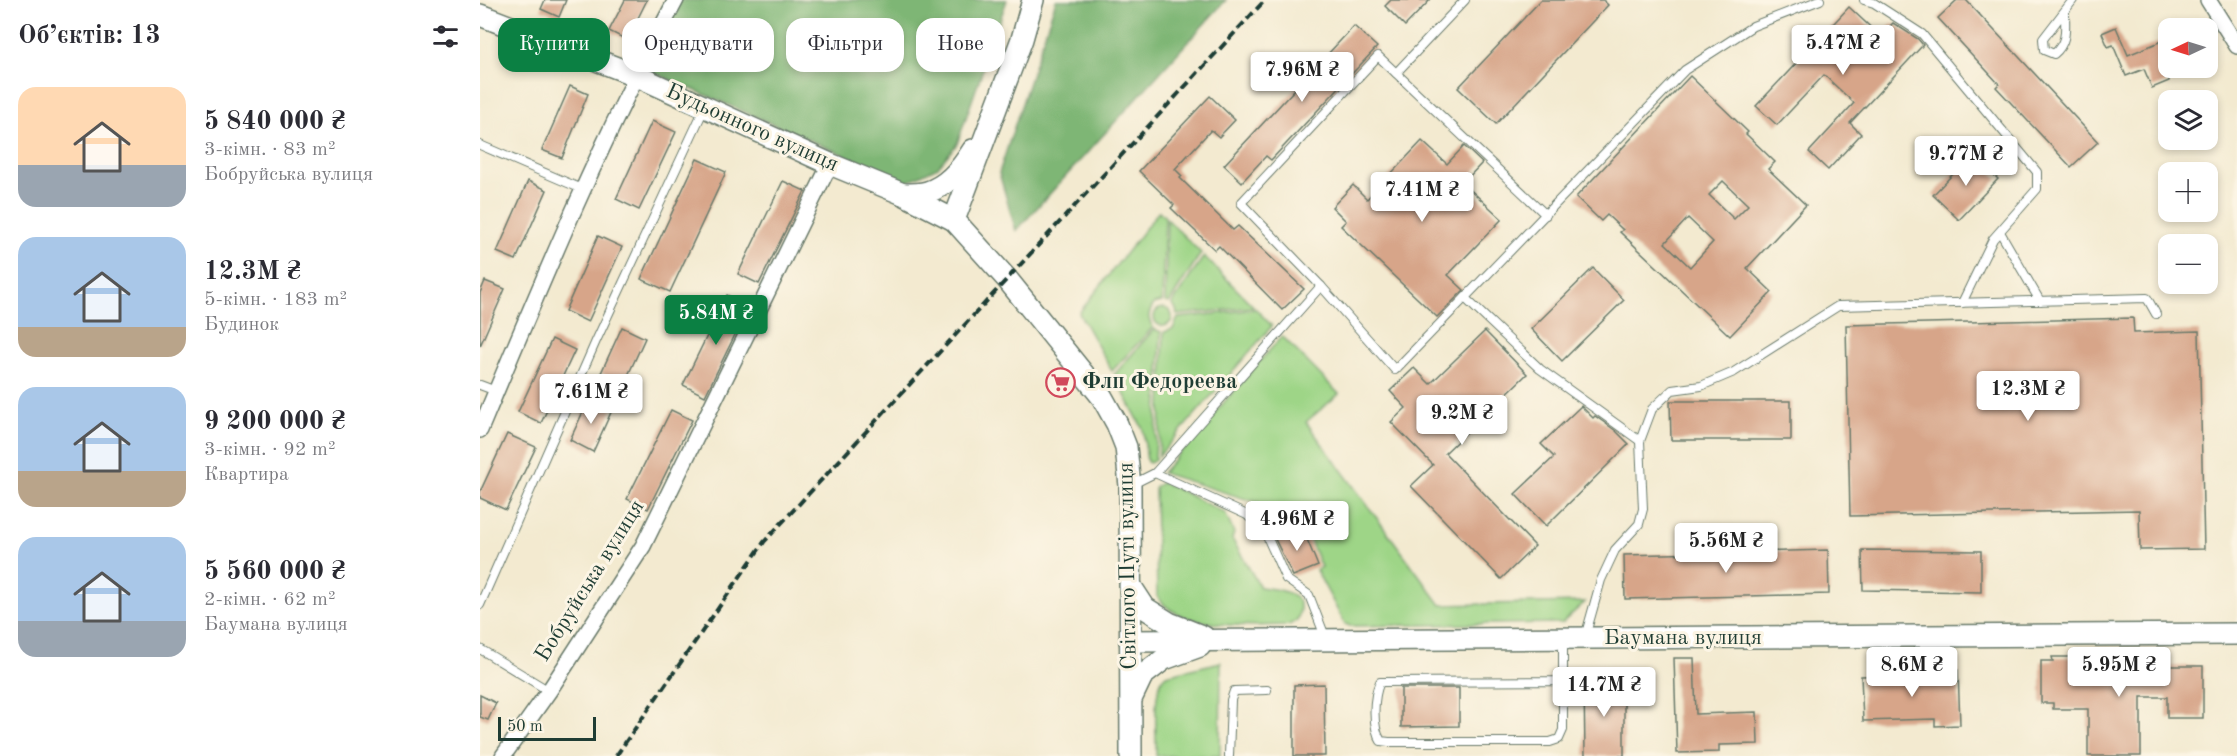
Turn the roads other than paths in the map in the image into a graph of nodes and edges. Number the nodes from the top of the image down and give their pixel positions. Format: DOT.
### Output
graph roads {
  1 [pos="676,0"];
  2 [pos="1033,0"];
  3 [pos="1465,0"];
  4 [pos="1820,0"];
  5 [pos="1864,0"];
  6 [pos="2073,0"];
  7 [pos="2208,0"];
  8 [pos="2065,11"];
  9 [pos="480,15"];
  10 [pos="2237,46"];
  11 [pos="1396,73"];
  12 [pos="635,75"];
  13 [pos="704,107"];
  14 [pos="989,127"];
  15 [pos="480,145"];
  16 [pos="830,164"];
  17 [pos="582,189"];
  18 [pos="903,194"];
  19 [pos="1545,214"];
  20 [pos="954,220"];
  21 [pos="2000,232"];
  22 [pos="1321,285"];
  23 [pos="1465,298"];
  24 [pos="2040,301"];
  25 [pos="1962,303"];
  26 [pos="2156,314"];
  27 [pos="480,384"];
  28 [pos="496,391"];
  29 [pos="480,430"];
  30 [pos="1640,441"];
  31 [pos="1155,473"];
  32 [pos="1130,486"];
  33 [pos="1130,585"];
  34 [pos="480,605"];
  35 [pos="2237,634"];
  36 [pos="1563,639"];
  37 [pos="1584,639"];
  38 [pos="1130,641"];
  39 [pos="1213,641"];
  40 [pos="1327,641"];
  41 [pos="480,649"];
  42 [pos="1563,681"];
  43 [pos="1267,690"];
  44 [pos="549,691"];
  45 [pos="1130,700"];
  46 [pos="503,756"];
  47 [pos="1131,756"];
  48 [pos="1229,756"];
  1 -- 12 [label="street"];
  2 -- 14 [label="main road"];
  3 -- 11 [label="lane"];
  4 -- 19 [label="lane"];
  5 -- 21 [label="lane"];
  6 -- 8 [label="lane"];
  7 -- 10 [label="street"];
  8 -- 8 [label="lane"];
  9 -- 12 [label="main road, Будьонного вулиця"];
  11 -- 19 [label="lane"];
  11 -- 22 [label="lane"];
  12 -- 13 [label="main road, Будьонного вулиця"];
  12 -- 17 [label="street"];
  13 -- 16 [label="main road, Будьонного вулиця"];
  13 -- 34 [label="lane"];
  14 -- 18 [label="main road"];
  14 -- 20 [label="main road"];
  15 -- 17 [label="lane"];
  16 -- 18 [label="main road, Будьонного вулиця"];
  16 -- 44 [label="street, Бобруйська вулиця"];
  17 -- 28 [label="street"];
  18 -- 20 [label="main road, Будьонного вулиця"];
  19 -- 23 [label="lane"];
  20 -- 32 [label="main road, Світлого Путі вулиця"];
  21 -- 24 [label="lane"];
  21 -- 25 [label="lane"];
  22 -- 23 [label="lane"];
  22 -- 31 [label="lane"];
  23 -- 30 [label="lane"];
  24 -- 25 [label="lane"];
  24 -- 26 [label="lane"];
  25 -- 30 [label="lane"];
  27 -- 28 [label="lane"];
  28 -- 29 [label="street"];
  30 -- 37 [label="lane"];
  31 -- 32 [label="lane"];
  31 -- 40 [label="lane"];
  32 -- 33 [label="main road, Світлого Путі вулиця"];
  33 -- 38 [label="main road, Світлого Путі вулиця"];
  33 -- 39 [label="main road"];
  35 -- 37 [label="main road, Баумана вулиця"];
  36 -- 37 [label="main road, Баумана вулиця"];
  36 -- 40 [label="main road, Баумана вулиця"];
  36 -- 42 [label="lane"];
  38 -- 39 [label="main road, Баумана вулиця"];
  38 -- 45 [label="main road, Світлого Путі вулиця"];
  39 -- 40 [label="main road, Баумана вулиця"];
  39 -- 45 [label="main road"];
  41 -- 44 [label="lane"];
  42 -- 42 [label="lane"];
  43 -- 48 [label="lane"];
  44 -- 46 [label="street, Бобруйська вулиця"];
  45 -- 47 [label="main road, Світлого Путі вулиця"];
}
